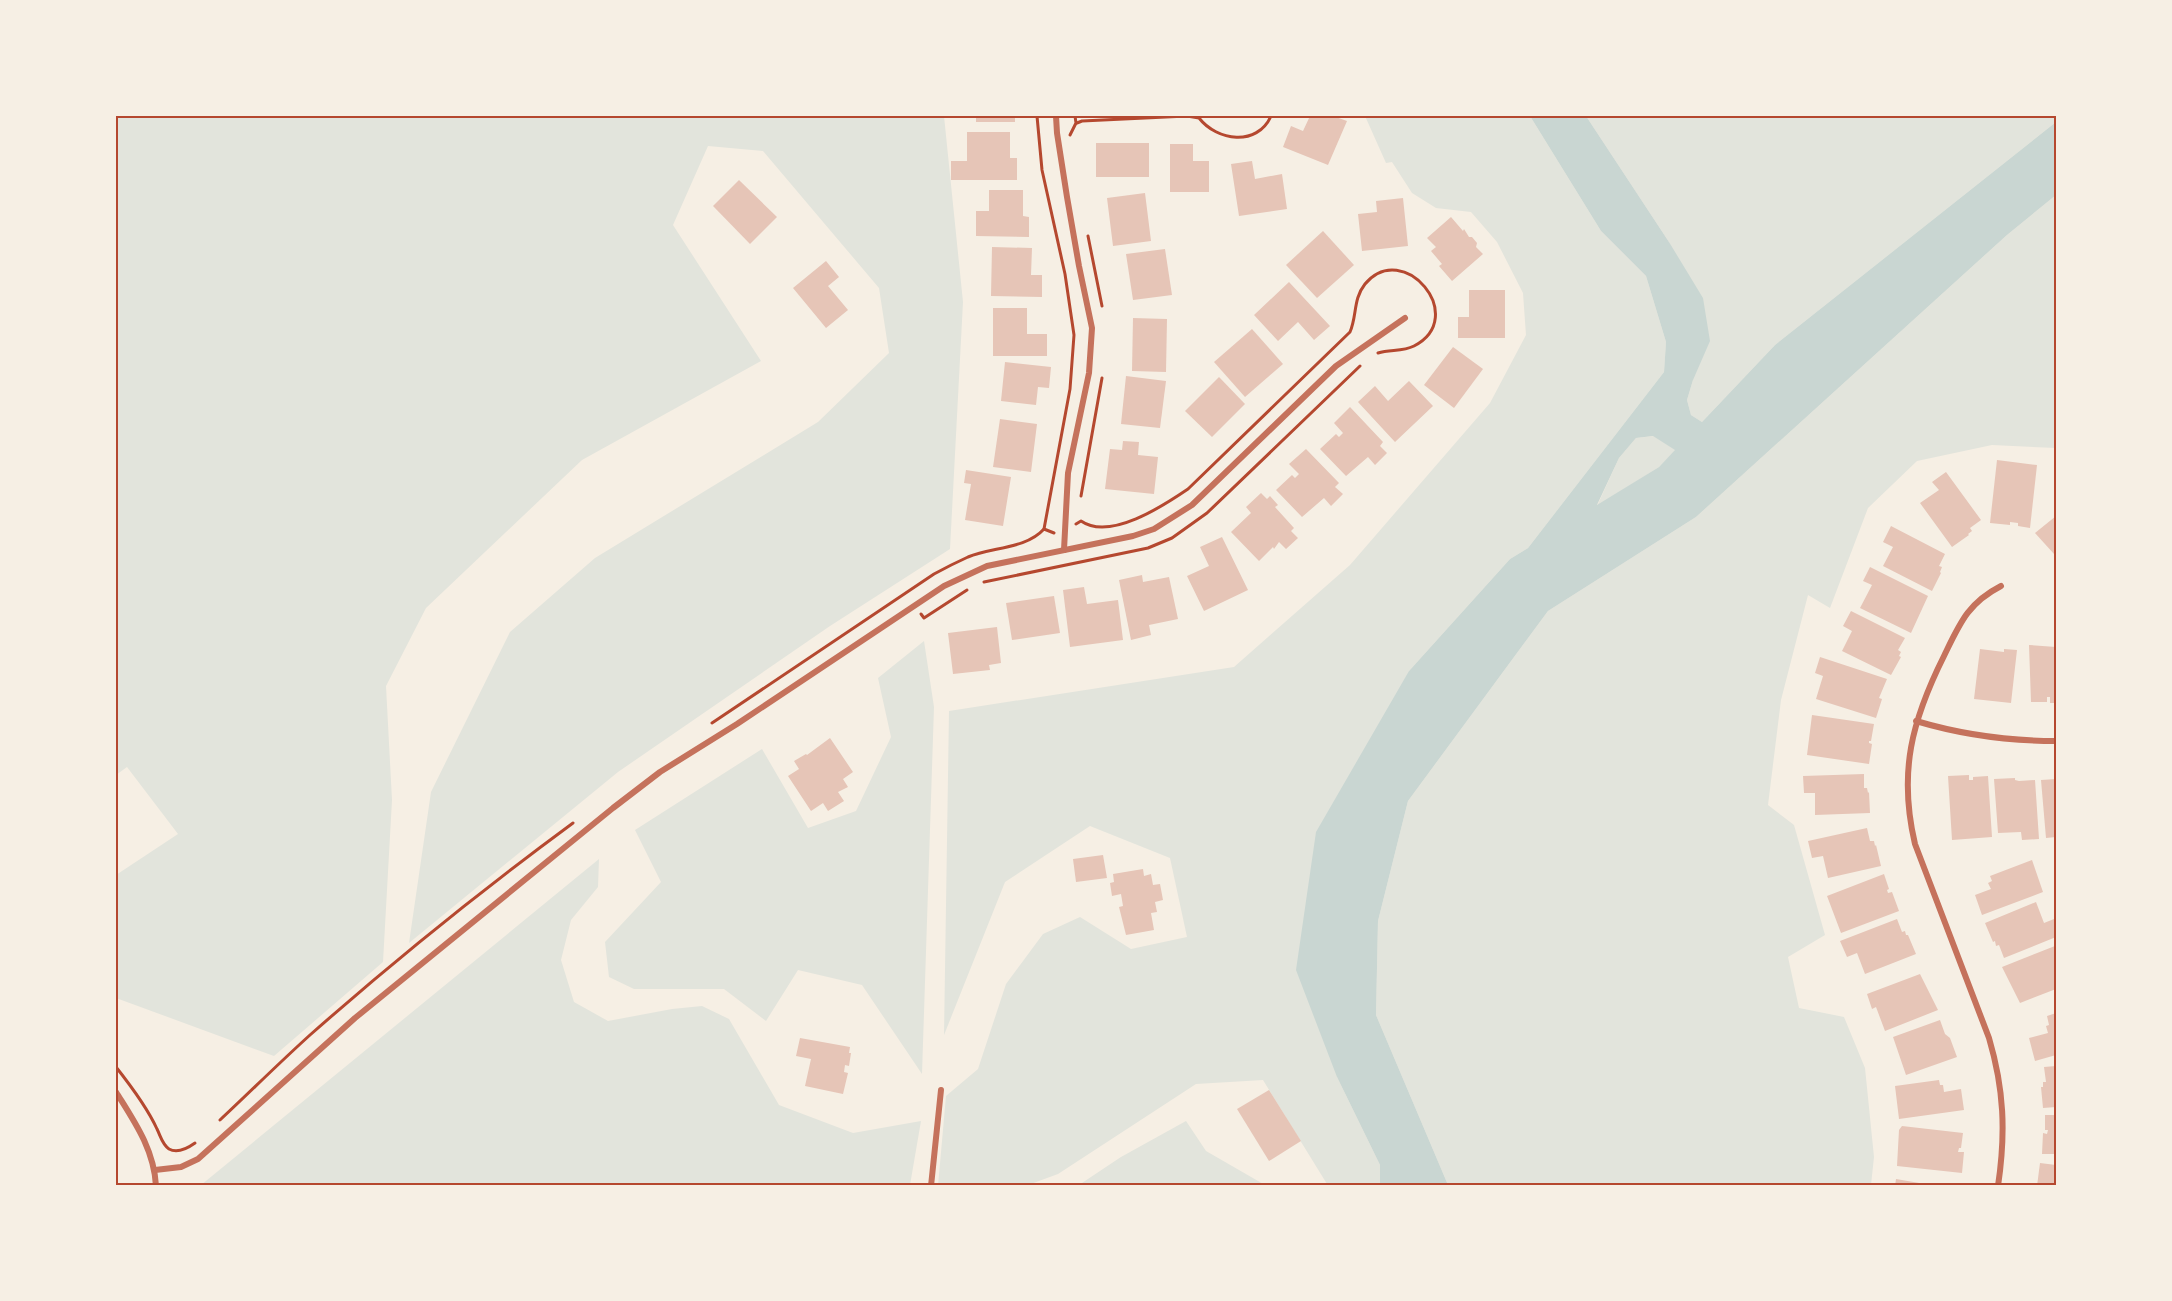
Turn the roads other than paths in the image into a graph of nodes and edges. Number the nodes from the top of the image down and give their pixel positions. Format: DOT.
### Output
graph roads {
  1 [pos="1056,116"];
  2 [pos="1405,318"];
  3 [pos="1064,550"];
  4 [pos="2001,586"];
  5 [pos="1916,721"];
  6 [pos="2056,741"];
  7 [pos="941,1090"];
  8 [pos="116,1092"];
  9 [pos="155,1170"];
  10 [pos="156,1185"];
  11 [pos="932,1185"];
  12 [pos="1998,1185"];
  1 -- 3 [label="street"];
  2 -- 3 [label="street"];
  3 -- 9 [label="street"];
  4 -- 5 [label="street"];
  5 -- 6 [label="street"];
  5 -- 12 [label="street"];
  7 -- 11 [label="street"];
  8 -- 9 [label="street"];
  9 -- 10 [label="street"];
}
